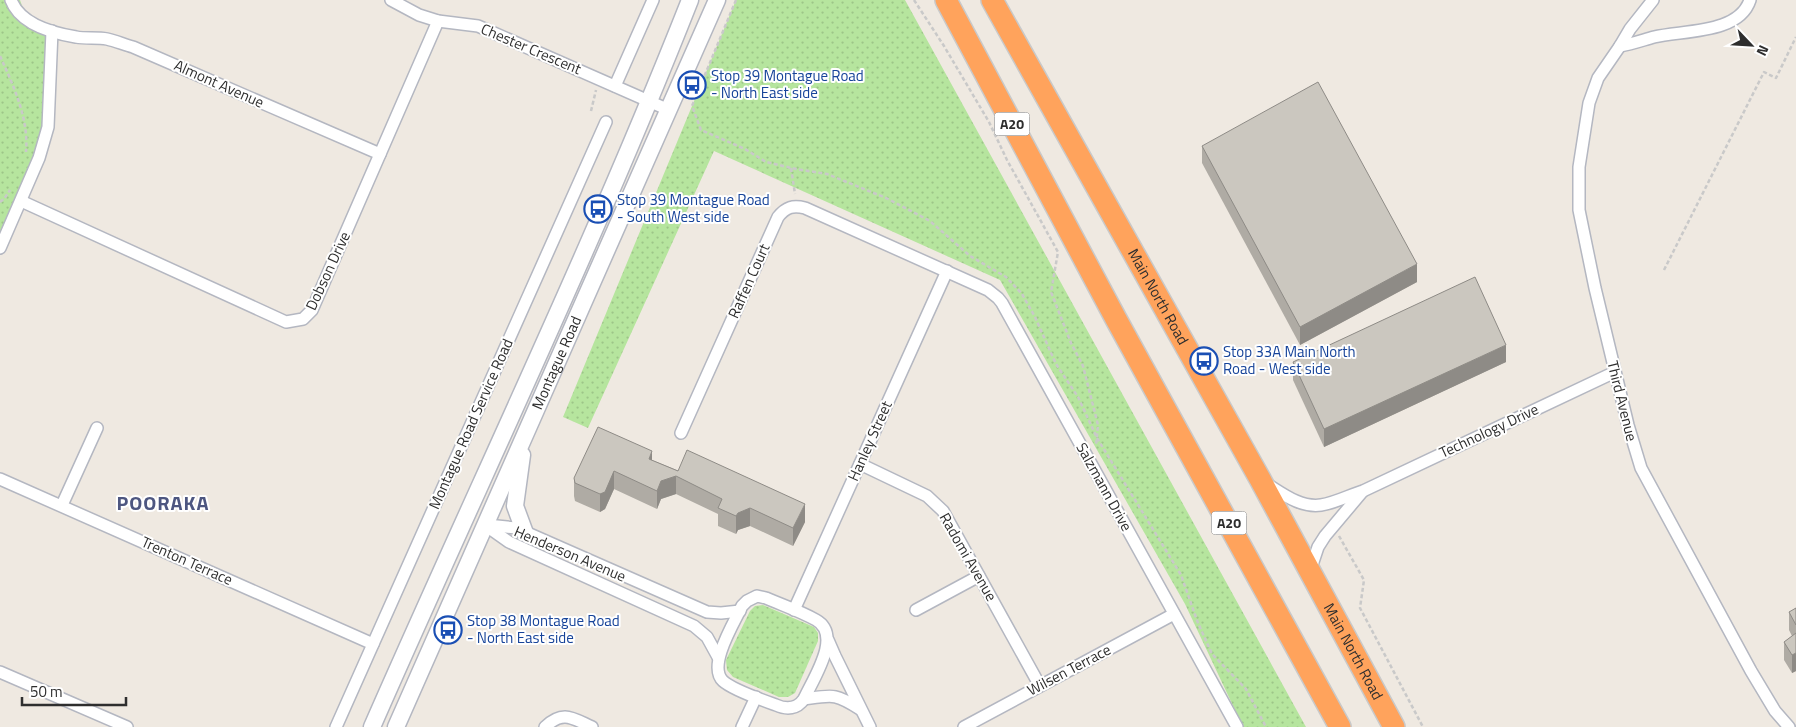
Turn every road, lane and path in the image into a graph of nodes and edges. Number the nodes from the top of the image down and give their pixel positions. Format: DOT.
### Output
graph roads {
  1 [pos="10,0"];
  2 [pos="391,0"];
  3 [pos="653,0"];
  4 [pos="690,0"];
  5 [pos="717,0"];
  6 [pos="736,0"];
  7 [pos="914,0"];
  8 [pos="946,0"];
  9 [pos="992,0"];
  10 [pos="1653,0"];
  11 [pos="1750,0"];
  12 [pos="438,21"];
  13 [pos="52,31"];
  14 [pos="1796,37"];
  15 [pos="1620,46"];
  16 [pos="0,56"];
  17 [pos="615,86"];
  18 [pos="596,89"];
  19 [pos="649,101"];
  20 [pos="669,110"];
  21 [pos="591,111"];
  22 [pos="606,122"];
  23 [pos="380,154"];
  24 [pos="24,158"];
  25 [pos="791,168"];
  26 [pos="12,186"];
  27 [pos="796,198"];
  28 [pos="21,201"];
  29 [pos="0,202"];
  30 [pos="0,248"];
  31 [pos="1664,270"];
  32 [pos="947,271"];
  33 [pos="1616,372"];
  34 [pos="97,428"];
  35 [pos="526,433"];
  36 [pos="681,433"];
  37 [pos="1097,438"];
  38 [pos="860,464"];
  39 [pos="1093,468"];
  40 [pos="0,479"];
  41 [pos="1260,479"];
  42 [pos="1363,491"];
  43 [pos="62,505"];
  44 [pos="466,516"];
  45 [pos="485,525"];
  46 [pos="525,533"];
  47 [pos="1337,533"];
  48 [pos="1310,571"];
  49 [pos="979,576"];
  50 [pos="794,610"];
  51 [pos="916,610"];
  52 [pos="740,611"];
  53 [pos="1174,614"];
  54 [pos="828,640"];
  55 [pos="373,644"];
  56 [pos="718,657"];
  57 [pos="0,672"];
  58 [pos="1040,686"];
  59 [pos="756,697"];
  60 [pos="804,699"];
  61 [pos="860,709"];
  62 [pos="127,727"];
  63 [pos="336,727"];
  64 [pos="372,727"];
  65 [pos="396,727"];
  66 [pos="545,727"];
  67 [pos="592,727"];
  68 [pos="742,727"];
  69 [pos="870,727"];
  70 [pos="964,727"];
  71 [pos="1236,727"];
  72 [pos="1266,727"];
  73 [pos="1340,727"];
  74 [pos="1394,727"];
  75 [pos="1423,727"];
  76 [pos="1789,727"];
  1 -- 13 [label="street, Almont Avenue"];
  2 -- 12 [label="street, Chester Crescent"];
  3 -- 17 [label="street"];
  4 -- 19 [label="main road, Montague Road"];
  5 -- 20 [label="main road, Montague Road"];
  6 -- 25 [label="path"];
  7 -- 37 [label="path"];
  8 -- 73 [label="highway, A20"];
  9 -- 41 [label="highway, Main North Road / A20"];
  10 -- 15 [label="street, Third Avenue"];
  11 -- 15 [label="street"];
  12 -- 17 [label="street, Chester Crescent"];
  12 -- 23 [label="street, Dobson Drive"];
  13 -- 23 [label="street, Almont Avenue"];
  13 -- 28 [label="street"];
  14 -- 31 [label="path"];
  15 -- 33 [label="street, Third Avenue"];
  16 -- 24 [label="path"];
  17 -- 19 [label="street, Chester Crescent"];
  18 -- 21 [label="path"];
  19 -- 20 [label="street, Chester Crescent"];
  19 -- 44 [label="main road, Montague Road"];
  20 -- 35 [label="main road, Montague Road"];
  22 -- 55 [label="street, Montague Road Service Road"];
  23 -- 28 [label="street, Dobson Drive"];
  25 -- 27 [label="path"];
  25 -- 37 [label="path"];
  26 -- 29 [label="path"];
  28 -- 30 [label="street"];
  32 -- 36 [label="street, Raffen Court"];
  32 -- 38 [label="street, Hanley Street"];
  32 -- 39 [label="street, Salzmann Drive"];
  33 -- 42 [label="street, Technology Drive"];
  33 -- 76 [label="street, Third Avenue"];
  34 -- 43 [label="street"];
  35 -- 45 [label="main road, Montague Road"];
  35 -- 46 [label="main road"];
  37 -- 39 [label="path"];
  37 -- 72 [label="path"];
  38 -- 49 [label="street, Radomi Avenue"];
  38 -- 50 [label="street, Hanley Street"];
  39 -- 53 [label="street, Salzmann Drive"];
  40 -- 43 [label="street, Trenton Terrace"];
  41 -- 42 [label="street, Technology Drive"];
  41 -- 48 [label="highway, Main North Road / A20"];
  42 -- 48 [label="street, Technology Drive"];
  43 -- 55 [label="street, Trenton Terrace"];
  44 -- 45 [label="main road"];
  44 -- 64 [label="main road, Montague Road"];
  45 -- 46 [label="street, Henderson Avenue"];
  45 -- 56 [label="street, Henderson Avenue"];
  45 -- 65 [label="main road, Montague Road"];
  46 -- 52 [label="street, Henderson Avenue"];
  47 -- 75 [label="path"];
  48 -- 74 [label="highway, Main North Road / A20"];
  49 -- 51 [label="street"];
  49 -- 58 [label="street, Radomi Avenue"];
  50 -- 52 [label="street"];
  50 -- 54 [label="street"];
  52 -- 56 [label="street"];
  53 -- 58 [label="street, Wilsen Terrace"];
  53 -- 71 [label="street, Salzmann Drive"];
  54 -- 60 [label="street"];
  54 -- 61 [label="street"];
  55 -- 63 [label="street, Montague Road Service Road"];
  56 -- 59 [label="street"];
  57 -- 62 [label="street"];
  58 -- 70 [label="street, Wilsen Terrace"];
  59 -- 60 [label="street"];
  59 -- 68 [label="street"];
  60 -- 61 [label="street"];
  61 -- 69 [label="street"];
  66 -- 67 [label="street"];
}
